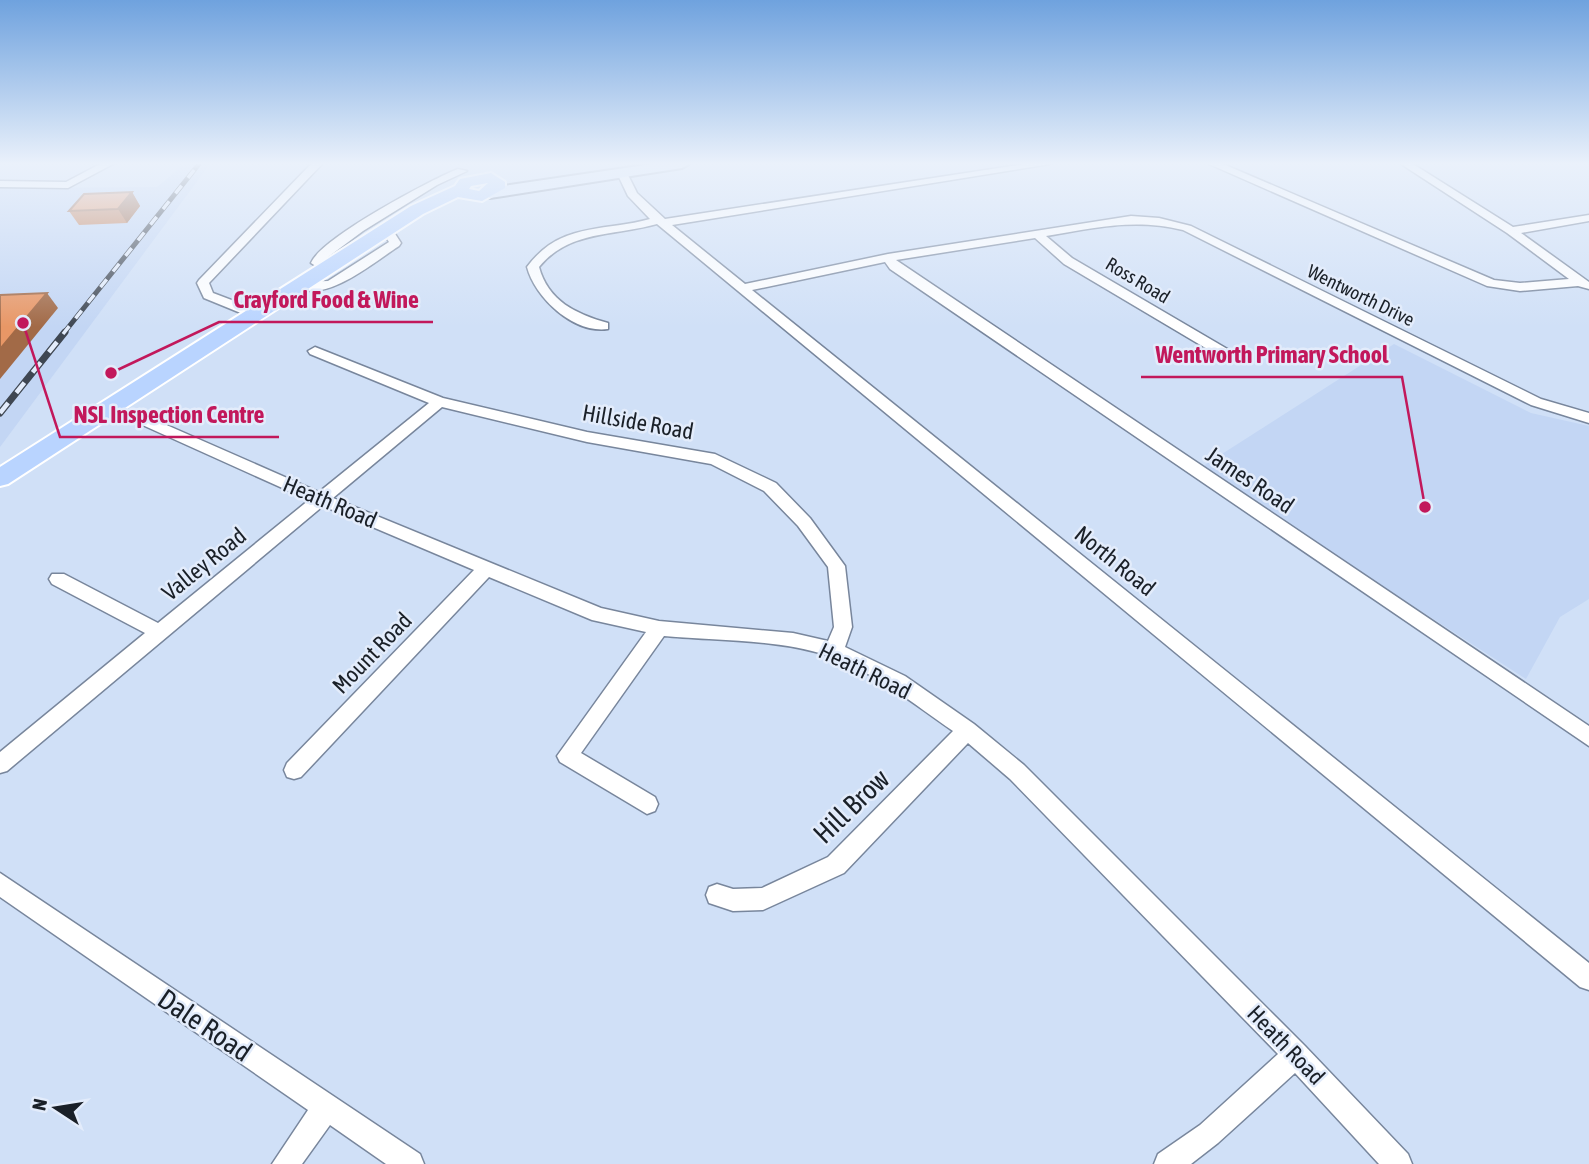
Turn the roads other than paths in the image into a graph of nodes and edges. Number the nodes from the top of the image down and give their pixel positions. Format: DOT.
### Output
graph roads {
  1 [pos="265,218"];
  2 [pos="379,218"];
  3 [pos="406,218"];
  4 [pos="413,218"];
  5 [pos="657,218"];
  6 [pos="685,218"];
  7 [pos="1340,218"];
  8 [pos="1492,218"];
  9 [pos="1587,218"];
  10 [pos="661,222"];
  11 [pos="1511,230"];
  12 [pos="388,231"];
  13 [pos="1037,234"];
  14 [pos="888,258"];
  15 [pos="329,269"];
  16 [pos="1585,285"];
  17 [pos="303,286"];
  18 [pos="742,288"];
  19 [pos="258,315"];
  20 [pos="603,326"];
  21 [pos="315,351"];
  22 [pos="1224,353"];
  23 [pos="122,402"];
  24 [pos="439,402"];
  25 [pos="102,414"];
  26 [pos="1589,418"];
  27 [pos="141,419"];
  28 [pos="0,478"];
  29 [pos="321,499"];
  30 [pos="486,569"];
  31 [pos="58,579"];
  32 [pos="659,628"];
  33 [pos="159,632"];
  34 [pos="834,650"];
  35 [pos="967,730"];
  36 [pos="1589,737"];
  37 [pos="0,764"];
  38 [pos="294,770"];
  39 [pos="647,804"];
  40 [pos="0,884"];
  41 [pos="717,895"];
  42 [pos="1589,978"];
  43 [pos="1296,1055"];
  44 [pos="326,1108"];
  45 [pos="286,1164"];
  46 [pos="410,1164"];
  47 [pos="1168,1164"];
  48 [pos="1398,1164"];
  1 -- 19 [label="street"];
  2 -- 15 [label="street"];
  3 -- 12 [label="main road"];
  4 -- 12 [label="main road"];
  5 -- 10 [label="street, North Road"];
  6 -- 10 [label="street"];
  7 -- 16 [label="street"];
  8 -- 11 [label="street"];
  9 -- 11 [label="street"];
  10 -- 18 [label="street, North Road"];
  10 -- 20 [label="street"];
  11 -- 16 [label="street"];
  12 -- 15 [label="main road"];
  12 -- 17 [label="street"];
  13 -- 14 [label="street, Wentworth Drive"];
  13 -- 22 [label="street, Ross Road"];
  13 -- 26 [label="street, Wentworth Drive"];
  14 -- 18 [label="street, Wentworth Drive"];
  14 -- 36 [label="street, James Road"];
  15 -- 17 [label="main road"];
  17 -- 19 [label="main road"];
  18 -- 42 [label="street, North Road"];
  19 -- 23 [label="main road"];
  21 -- 24 [label="street, Hillside Road"];
  23 -- 25 [label="main road"];
  23 -- 27 [label="street, Heath Road"];
  24 -- 29 [label="street, Valley Road"];
  24 -- 34 [label="street, Hillside Road"];
  25 -- 27 [label="street, Heath Road"];
  25 -- 28 [label="main road"];
  27 -- 29 [label="street, Heath Road"];
  29 -- 30 [label="street, Heath Road"];
  29 -- 33 [label="street, Valley Road"];
  30 -- 32 [label="street, Heath Road"];
  30 -- 38 [label="street, Mount Road"];
  31 -- 33 [label="street"];
  32 -- 34 [label="street, Heath Road"];
  32 -- 39 [label="street"];
  33 -- 37 [label="street, Valley Road"];
  34 -- 35 [label="street, Heath Road"];
  35 -- 41 [label="street, Hill Brow"];
  35 -- 43 [label="street, Heath Road"];
  40 -- 44 [label="street, Dale Road"];
  43 -- 47 [label="street"];
  43 -- 48 [label="street, Heath Road"];
  44 -- 45 [label="street"];
  44 -- 46 [label="street, Dale Road"];
}
